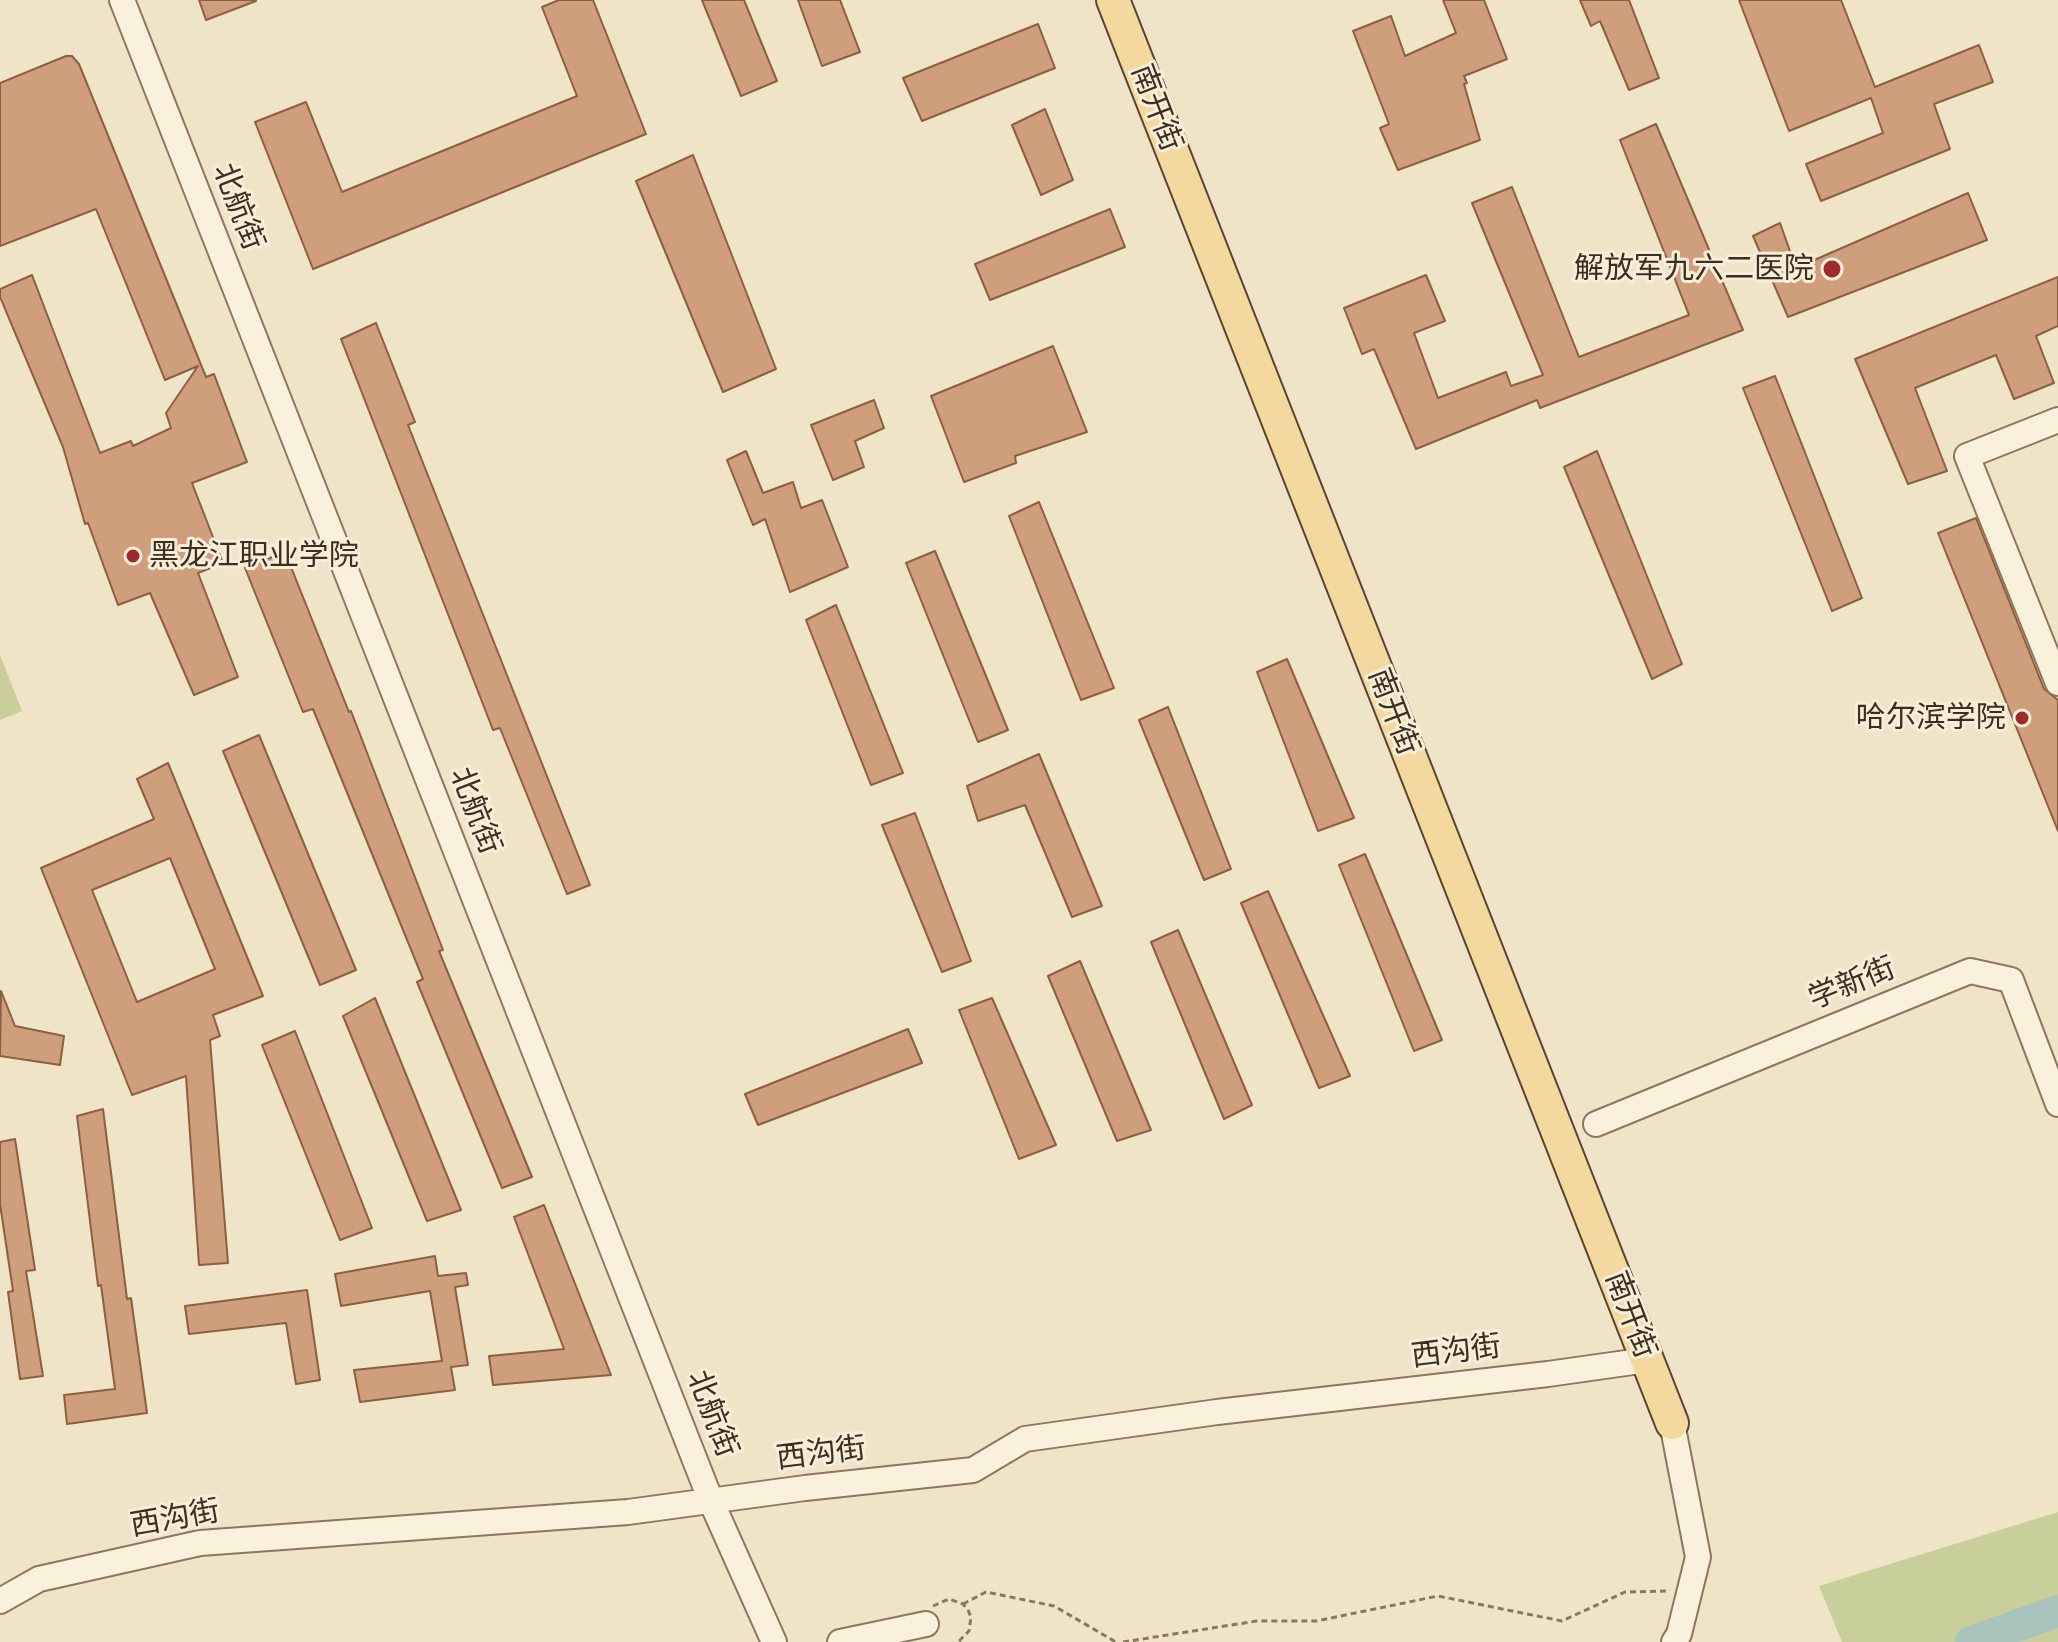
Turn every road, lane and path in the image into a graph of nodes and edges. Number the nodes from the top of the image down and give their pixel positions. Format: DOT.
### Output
graph roads {
  1 [pos="122,0"];
  2 [pos="1113,0"];
  3 [pos="2058,420"];
  4 [pos="2058,683"];
  5 [pos="2058,1104"];
  6 [pos="1596,1124"];
  7 [pos="1647,1360"];
  8 [pos="1672,1423"];
  9 [pos="711,1501"];
  10 [pos="1667,1591"];
  11 [pos="0,1601"];
  12 [pos="963,1604"];
  13 [pos="926,1624"];
  14 [pos="770,1633"];
  15 [pos="840,1642"];
  16 [pos="958,1642"];
  17 [pos="1116,1642"];
  18 [pos="1123,1642"];
  19 [pos="1674,1642"];
  1 -- 9 [label="street, 北航街"];
  2 -- 7 [label="main road, 南开街"];
  3 -- 4 [label="street"];
  5 -- 6 [label="street, 学新街"];
  7 -- 8 [label="main road, 南开街"];
  7 -- 9 [label="street, 西沟街"];
  8 -- 19 [label="street"];
  9 -- 11 [label="street, 西沟街"];
  9 -- 14 [label="street, 北航街"];
  10 -- 18 [label="path"];
  12 -- 13 [label="path"];
  12 -- 16 [label="path"];
  12 -- 17 [label="path"];
  13 -- 15 [label="street"];
}
